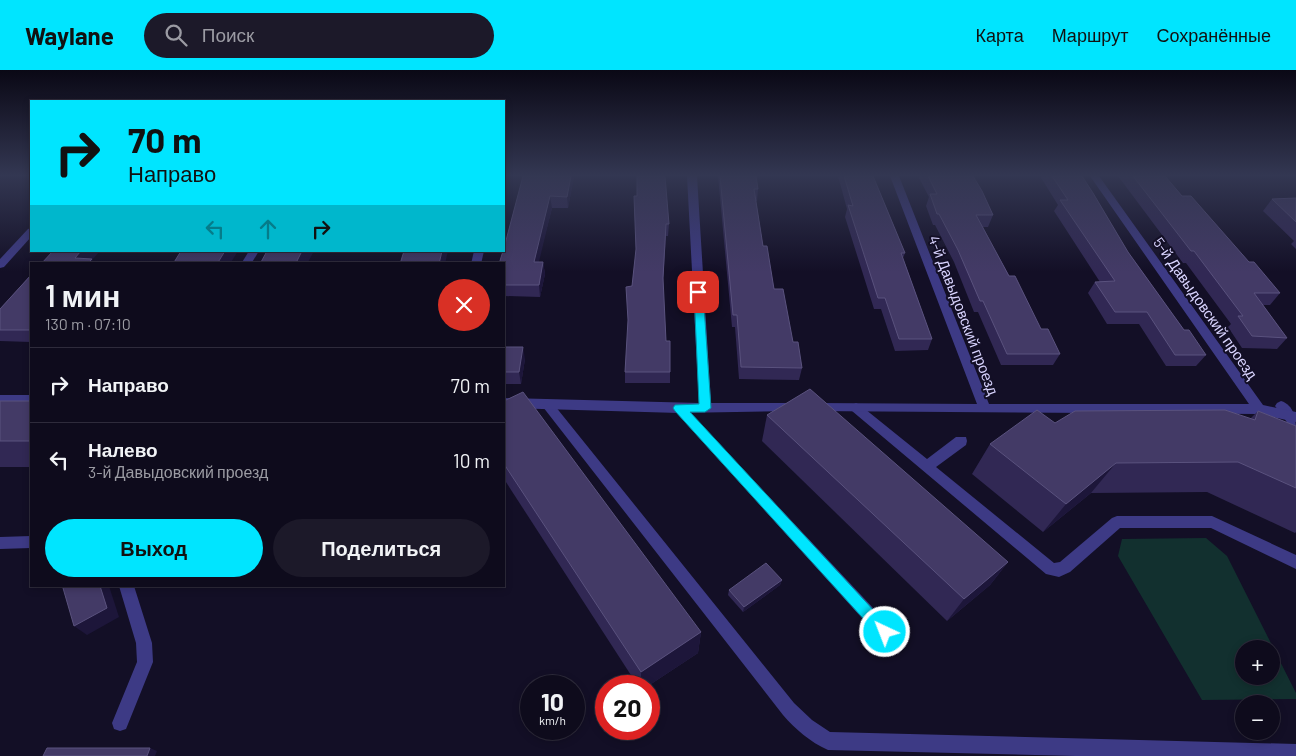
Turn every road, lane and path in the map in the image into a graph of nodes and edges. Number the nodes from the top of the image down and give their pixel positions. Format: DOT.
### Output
graph roads {
  1 [pos="694,208"];
  2 [pos="907,208"];
  3 [pos="1117,208"];
  4 [pos="30,232"];
  5 [pos="0,266"];
  6 [pos="0,400"];
  7 [pos="30,400"];
  8 [pos="505,404"];
  9 [pos="546,404"];
  10 [pos="679,408"];
  11 [pos="705,408"];
  12 [pos="856,408"];
  13 [pos="985,408"];
  14 [pos="1259,409"];
  15 [pos="1288,413"];
  16 [pos="1296,426"];
  17 [pos="961,441"];
  18 [pos="926,466"];
  19 [pos="30,542"];
  20 [pos="0,543"];
  21 [pos="1296,562"];
  22 [pos="126,587"];
  23 [pos="885,632"];
  24 [pos="120,723"];
  25 [pos="1296,753"];
  1 -- 11 [label="street"];
  2 -- 13 [label="street, 4-й Давыдовский проезд"];
  3 -- 14 [label="street, 5-й Давыдовский проезд"];
  4 -- 5 [label="street"];
  6 -- 7 [label="street"];
  8 -- 9 [label="street"];
  9 -- 10 [label="street"];
  9 -- 25 [label="street"];
  10 -- 11 [label="street"];
  10 -- 23 [label="street"];
  11 -- 12 [label="street"];
  12 -- 13 [label="street"];
  12 -- 18 [label="street"];
  13 -- 14 [label="street"];
  14 -- 15 [label="street"];
  15 -- 16 [label="street"];
  17 -- 18 [label="street"];
  18 -- 21 [label="street"];
  19 -- 20 [label="street"];
  22 -- 24 [label="street"];
}
